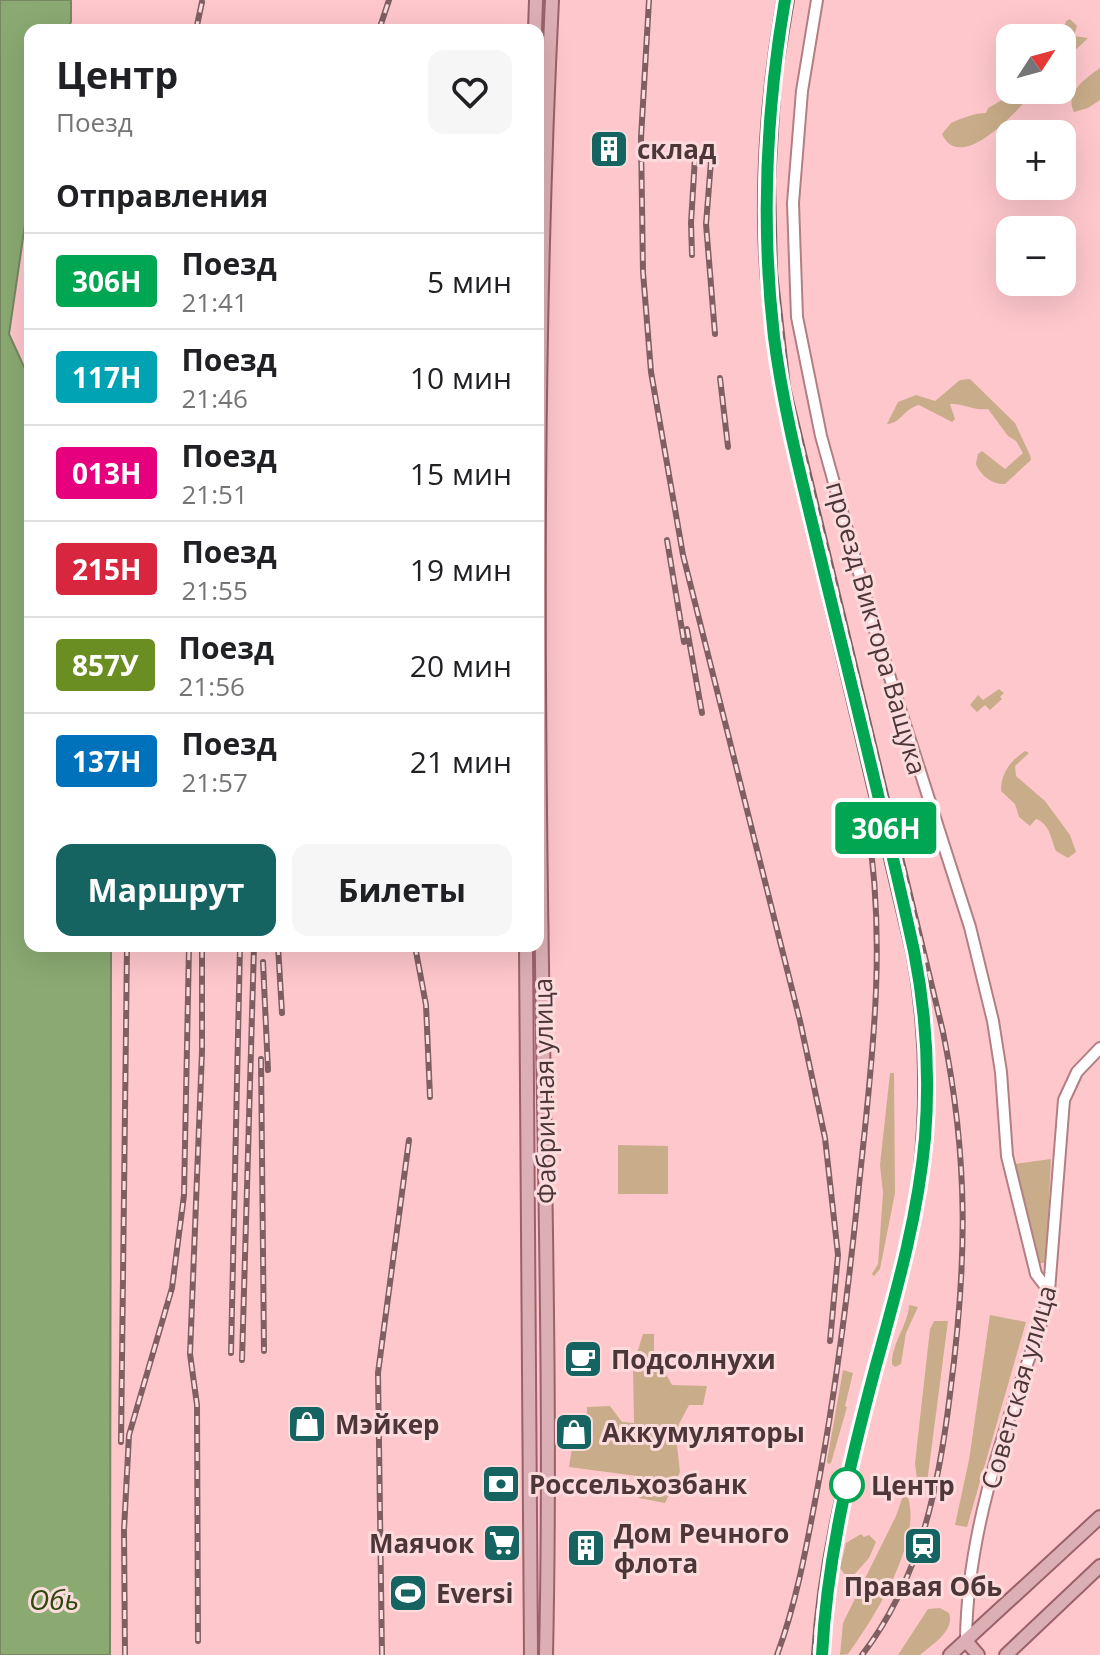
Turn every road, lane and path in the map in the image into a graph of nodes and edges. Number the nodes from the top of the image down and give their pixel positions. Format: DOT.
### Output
graph roads {
  1 [pos="536,0"];
  2 [pos="552,0"];
  3 [pos="817,0"];
  4 [pos="535,24"];
  5 [pos="544,165"];
  6 [pos="526,952"];
  7 [pos="541,952"];
  8 [pos="1100,1048"];
  9 [pos="1049,1291"];
  10 [pos="1100,1517"];
  11 [pos="1100,1566"];
  12 [pos="966,1641"];
  13 [pos="531,1655"];
  14 [pos="546,1655"];
  15 [pos="950,1655"];
  16 [pos="978,1655"];
  17 [pos="1006,1655"];
  1 -- 4 [label="main road"];
  2 -- 5 [label="main road, Фабричная улица"];
  3 -- 9 [label="street, проезд Виктора Ващука"];
  6 -- 13 [label="main road, Фабричная улица"];
  7 -- 14 [label="main road, Фабричная улица"];
  8 -- 9 [label="street, Советская улица"];
  9 -- 12 [label="street, Советская улица"];
  10 -- 12 [label="main road"];
  11 -- 17 [label="main road"];
  12 -- 15 [label="main road"];
  12 -- 16 [label="main road"];
}
